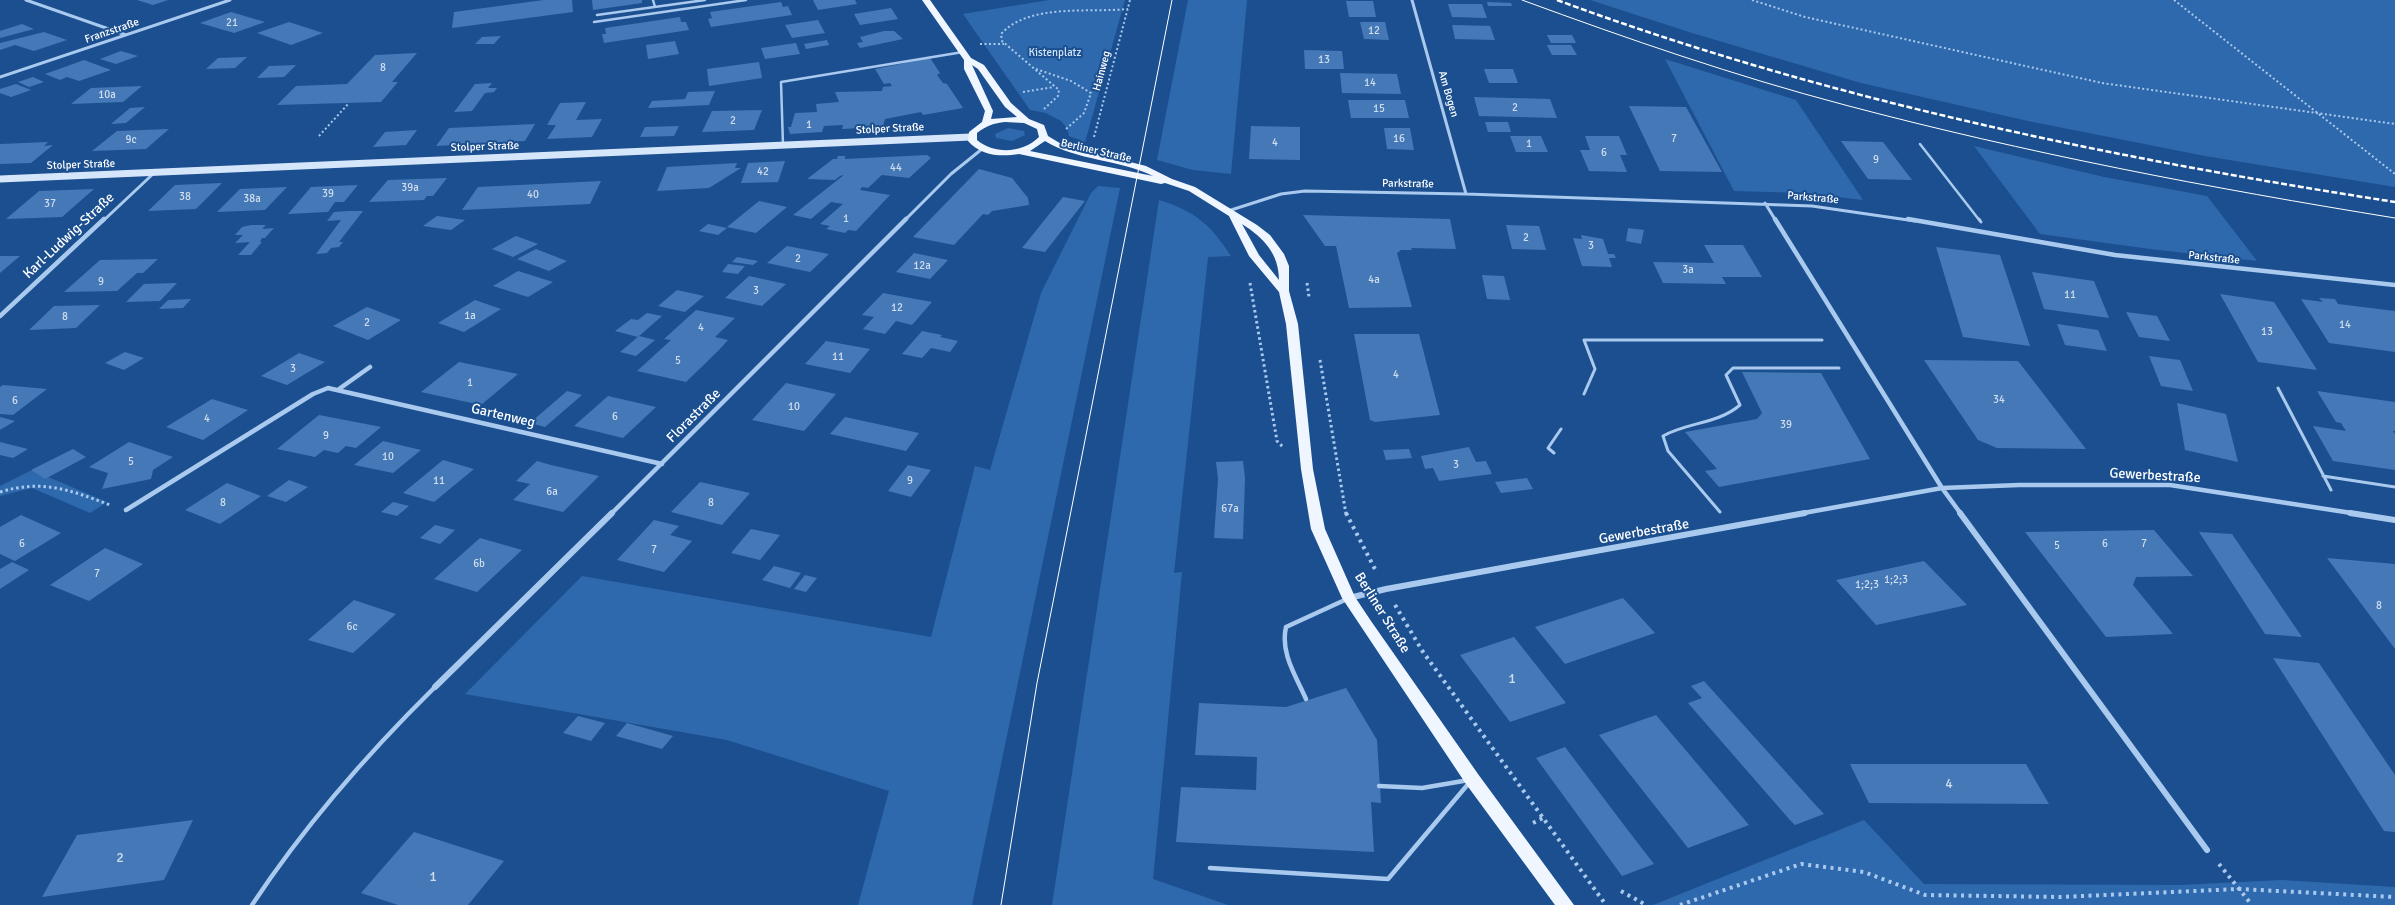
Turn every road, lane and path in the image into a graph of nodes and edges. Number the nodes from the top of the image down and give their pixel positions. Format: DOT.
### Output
graph roads {
  1 [pos="26,0"];
  2 [pos="230,0"];
  3 [pos="653,0"];
  4 [pos="705,0"];
  5 [pos="746,0"];
  6 [pos="926,0"];
  7 [pos="1130,0"];
  8 [pos="1412,0"];
  9 [pos="1752,0"];
  10 [pos="2174,0"];
  11 [pos="655,7"];
  12 [pos="1128,9"];
  13 [pos="597,15"];
  14 [pos="594,22"];
  15 [pos="127,35"];
  16 [pos="975,44"];
  17 [pos="1004,44"];
  18 [pos="966,56"];
  19 [pos="1032,67"];
  20 [pos="0,77"];
  21 [pos="1054,87"];
  22 [pos="1018,93"];
  23 [pos="349,103"];
  24 [pos="1037,113"];
  25 [pos="2321,114"];
  26 [pos="1026,121"];
  27 [pos="986,124"];
  28 [pos="2395,124"];
  29 [pos="1062,133"];
  30 [pos="319,136"];
  31 [pos="972,137"];
  32 [pos="1044,137"];
  33 [pos="1094,138"];
  34 [pos="1920,144"];
  35 [pos="783,145"];
  36 [pos="982,149"];
  37 [pos="1017,151"];
  38 [pos="154,173"];
  39 [pos="2395,174"];
  40 [pos="0,179"];
  41 [pos="1169,181"];
  42 [pos="1466,194"];
  43 [pos="1765,203"];
  44 [pos="1230,213"];
  45 [pos="1981,222"];
  46 [pos="1249,278"];
  47 [pos="2395,284"];
  48 [pos="1284,291"];
  49 [pos="0,316"];
  50 [pos="1822,340"];
  51 [pos="370,367"];
  52 [pos="1839,368"];
  53 [pos="2278,388"];
  54 [pos="339,389"];
  55 [pos="1584,394"];
  56 [pos="1561,429"];
  57 [pos="1334,440"];
  58 [pos="1554,453"];
  59 [pos="662,464"];
  60 [pos="1307,469"];
  61 [pos="2323,476"];
  62 [pos="1942,488"];
  63 [pos="2395,488"];
  64 [pos="2330,490"];
  65 [pos="0,492"];
  66 [pos="126,510"];
  67 [pos="1720,512"];
  68 [pos="2395,520"];
  69 [pos="1386,589"];
  70 [pos="1349,598"];
  71 [pos="434,688"];
  72 [pos="1306,698"];
  73 [pos="1472,779"];
  74 [pos="1379,786"];
  75 [pos="2208,850"];
  76 [pos="1210,868"];
  77 [pos="2239,889"];
  78 [pos="1621,891"];
  79 [pos="2395,897"];
  80 [pos="252,905"];
  81 [pos="1565,905"];
  82 [pos="1606,905"];
  83 [pos="1646,905"];
  84 [pos="1680,905"];
  85 [pos="2252,905"];
  1 -- 15 [label="street"];
  2 -- 15 [label="street, Franzstraße"];
  3 -- 11 [label="lane"];
  4 -- 11 [label="lane"];
  5 -- 14 [label="lane"];
  6 -- 18 [label="main road"];
  7 -- 12 [label="path, Hainweg"];
  8 -- 42 [label="street, Am Bogen"];
  9 -- 25 [label="path"];
  10 -- 25 [label="path"];
  11 -- 13 [label="lane"];
  12 -- 17 [label="path"];
  12 -- 33 [label="path, Hainweg"];
  15 -- 20 [label="street, Franzstraße"];
  16 -- 17 [label="path"];
  17 -- 19 [label="path"];
  18 -- 26 [label="main road"];
  18 -- 27 [label="main road"];
  18 -- 35 [label="lane"];
  19 -- 21 [label="path"];
  19 -- 29 [label="path"];
  21 -- 22 [label="path"];
  21 -- 24 [label="path"];
  23 -- 30 [label="path"];
  25 -- 28 [label="path"];
  25 -- 39 [label="path"];
  26 -- 27 [label="main road"];
  26 -- 32 [label="main road, Berliner Straße"];
  27 -- 31 [label="main road"];
  31 -- 35 [label="main road, Stolper Straße"];
  31 -- 36 [label="main road"];
  32 -- 37 [label="main road"];
  32 -- 41 [label="main road, Berliner Straße"];
  34 -- 45 [label="lane"];
  35 -- 38 [label="main road, Stolper Straße"];
  36 -- 37 [label="main road"];
  36 -- 59 [label="street, Florastraße"];
  37 -- 41 [label="main road, Berliner Straße"];
  38 -- 40 [label="main road, Stolper Straße"];
  38 -- 49 [label="street, Karl-Ludwig-Straße"];
  41 -- 44 [label="main road, Berliner Straße"];
  42 -- 43 [label="street, Parkstraße"];
  42 -- 44 [label="street, Parkstraße"];
  43 -- 47 [label="street, Parkstraße"];
  43 -- 62 [label="street"];
  44 -- 48 [label="main road, Berliner Straße"];
  44 -- 48 [label="main road, Berliner Straße"];
  46 -- 60 [label="path"];
  48 -- 60 [label="main road, Berliner Straße"];
  50 -- 55 [label="lane"];
  51 -- 54 [label="street, Gartenweg"];
  52 -- 67 [label="lane"];
  53 -- 61 [label="lane"];
  54 -- 59 [label="street, Gartenweg"];
  54 -- 66 [label="street, Gartenweg"];
  56 -- 58 [label="lane"];
  57 -- 69 [label="path"];
  59 -- 71 [label="street, Florastraße"];
  60 -- 70 [label="main road, Berliner Straße"];
  61 -- 63 [label="lane"];
  61 -- 64 [label="lane"];
  62 -- 68 [label="street, Gewerbestraße"];
  62 -- 69 [label="street, Gewerbestraße"];
  62 -- 75 [label="street"];
  65 -- 66 [label="path"];
  69 -- 70 [label="street, Gewerbestraße"];
  69 -- 82 [label="path"];
  70 -- 72 [label="lane"];
  70 -- 73 [label="main road, Berliner Straße"];
  71 -- 80 [label="lane, Florastraße"];
  73 -- 74 [label="lane"];
  73 -- 76 [label="lane"];
  73 -- 81 [label="main road, Berliner Straße"];
  75 -- 77 [label="path"];
  77 -- 79 [label="path"];
  77 -- 84 [label="path"];
  77 -- 85 [label="path"];
  78 -- 83 [label="path"];
}
